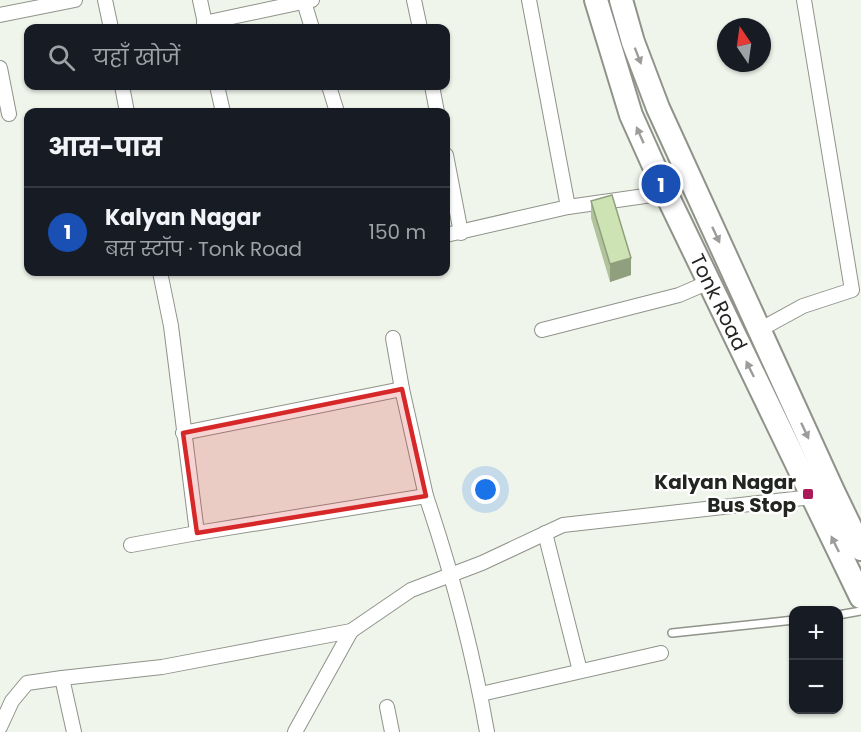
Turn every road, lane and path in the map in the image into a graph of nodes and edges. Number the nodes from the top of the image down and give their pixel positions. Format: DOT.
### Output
graph roads {
  1 [pos="75,0"];
  2 [pos="105,0"];
  3 [pos="200,0"];
  4 [pos="414,0"];
  5 [pos="529,0"];
  6 [pos="596,0"];
  7 [pos="621,0"];
  8 [pos="804,0"];
  9 [pos="308,1"];
  10 [pos="0,15"];
  11 [pos="110,24"];
  12 [pos="205,24"];
  13 [pos="213,24"];
  14 [pos="311,24"];
  15 [pos="419,24"];
  16 [pos="0,68"];
  17 [pos="123,90"];
  18 [pos="218,90"];
  19 [pos="330,90"];
  20 [pos="433,90"];
  21 [pos="126,108"];
  22 [pos="222,108"];
  23 [pos="336,108"];
  24 [pos="436,108"];
  25 [pos="9,114"];
  26 [pos="450,176"];
  27 [pos="666,193"];
  28 [pos="568,207"];
  29 [pos="461,232"];
  30 [pos="450,234"];
  31 [pos="861,254"];
  32 [pos="846,256"];
  33 [pos="161,276"];
  34 [pos="709,282"];
  35 [pos="856,291"];
  36 [pos="542,330"];
  37 [pos="759,330"];
  38 [pos="393,338"];
  39 [pos="402,388"];
  40 [pos="183,433"];
  41 [pos="426,496"];
  42 [pos="812,497"];
  43 [pos="197,532"];
  44 [pos="545,533"];
  45 [pos="131,545"];
  46 [pos="861,549"];
  47 [pos="452,573"];
  48 [pos="861,597"];
  49 [pos="861,611"];
  50 [pos="843,614"];
  51 [pos="789,621"];
  52 [pos="351,631"];
  53 [pos="672,633"];
  54 [pos="661,653"];
  55 [pos="580,671"];
  56 [pos="62,678"];
  57 [pos="481,694"];
  58 [pos="387,707"];
  59 [pos="0,727"];
  60 [pos="74,732"];
  61 [pos="295,732"];
  62 [pos="392,732"];
  63 [pos="487,732"];
  1 -- 10 [label="street"];
  2 -- 11 [label="street"];
  3 -- 12 [label="street"];
  4 -- 15 [label="street"];
  5 -- 28 [label="street"];
  27 -- 6 [label="main road, Tonk Road, one-way"];
  7 -- 37 [label="main road, Tonk Road, one-way"];
  8 -- 32 [label="street"];
  9 -- 13 [label="street"];
  9 -- 14 [label="street"];
  16 -- 25 [label="street"];
  17 -- 21 [label="street"];
  18 -- 22 [label="street"];
  19 -- 23 [label="street"];
  20 -- 24 [label="street"];
  26 -- 29 [label="street"];
  27 -- 28 [label="street"];
  27 -- 34 [label="main road, Tonk Road"];
  28 -- 29 [label="street"];
  29 -- 30 [label="street"];
  31 -- 32 [label="street"];
  32 -- 35 [label="street"];
  33 -- 40 [label="street"];
  34 -- 36 [label="street"];
  42 -- 34 [label="main road, Tonk Road, one-way"];
  35 -- 37 [label="street"];
  37 -- 46 [label="main road, Tonk Road, one-way"];
  38 -- 39 [label="street"];
  39 -- 40 [label="street"];
  39 -- 41 [label="street"];
  40 -- 43 [label="street"];
  41 -- 43 [label="street"];
  41 -- 47 [label="street"];
  42 -- 44 [label="street"];
  48 -- 42 [label="main road, Tonk Road, one-way"];
  43 -- 45 [label="street"];
  44 -- 47 [label="street"];
  44 -- 55 [label="street"];
  47 -- 52 [label="street"];
  47 -- 57 [label="street"];
  49 -- 50 [label="lane"];
  51 -- 53 [label="lane"];
  52 -- 56 [label="street"];
  52 -- 61 [label="street"];
  54 -- 55 [label="street"];
  55 -- 57 [label="street"];
  56 -- 59 [label="street"];
  56 -- 60 [label="street"];
  57 -- 63 [label="street"];
  58 -- 62 [label="street"];
}
